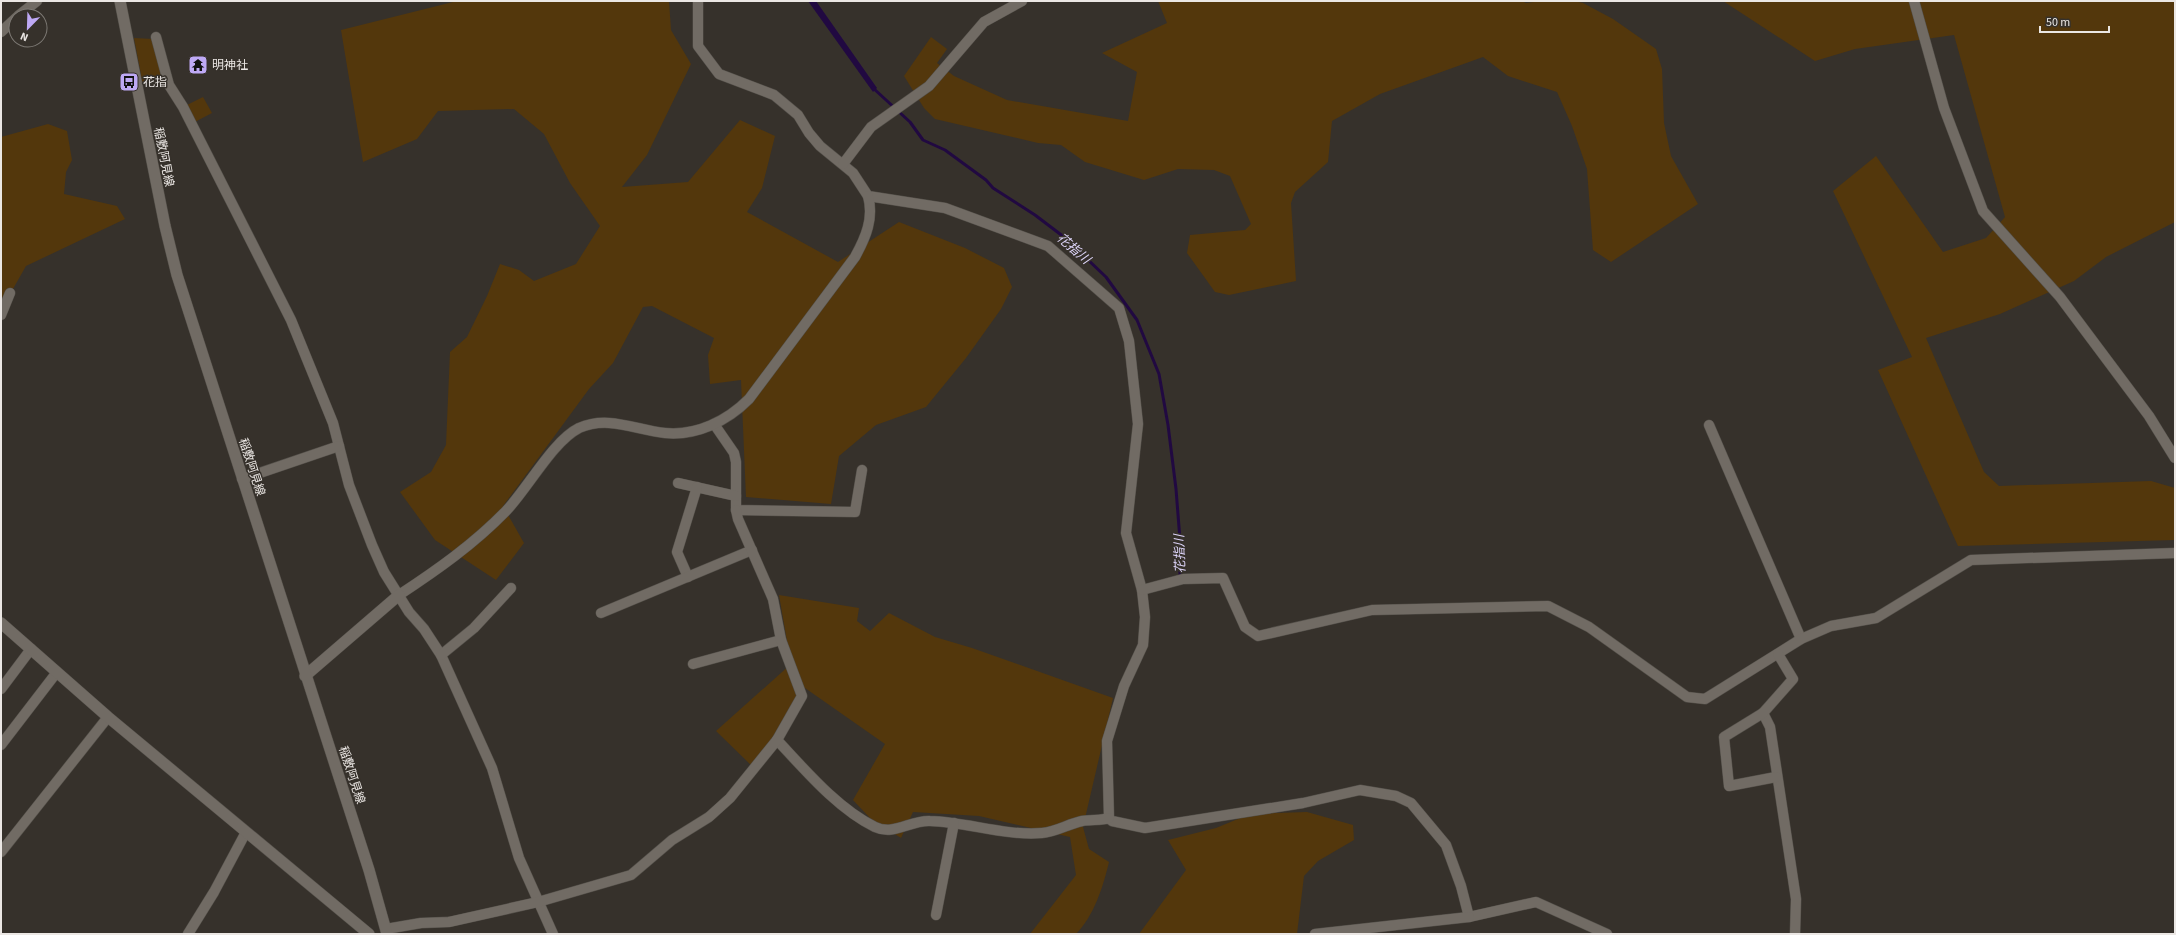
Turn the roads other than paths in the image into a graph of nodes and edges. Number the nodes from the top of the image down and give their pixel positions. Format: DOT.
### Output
graph roads {
  1 [pos="36,1"];
  2 [pos="120,1"];
  3 [pos="698,1"];
  4 [pos="1022,1"];
  5 [pos="1914,1"];
  6 [pos="28,8"];
  7 [pos="156,37"];
  8 [pos="843,164"];
  9 [pos="868,196"];
  10 [pos="10,293"];
  11 [pos="1,315"];
  12 [pos="714,424"];
  13 [pos="1709,425"];
  14 [pos="339,446"];
  15 [pos="2175,458"];
  16 [pos="862,470"];
  17 [pos="242,479"];
  18 [pos="678,483"];
  19 [pos="697,487"];
  20 [pos="736,496"];
  21 [pos="736,510"];
  22 [pos="752,550"];
  23 [pos="2175,553"];
  24 [pos="688,577"];
  25 [pos="511,588"];
  26 [pos="1142,590"];
  27 [pos="399,595"];
  28 [pos="602,613"];
  29 [pos="1,623"];
  30 [pos="1801,639"];
  31 [pos="781,640"];
  32 [pos="31,649"];
  33 [pos="1778,654"];
  34 [pos="440,656"];
  35 [pos="693,664"];
  36 [pos="57,672"];
  37 [pos="305,676"];
  38 [pos="1,689"];
  39 [pos="1763,713"];
  40 [pos="108,717"];
  41 [pos="777,740"];
  42 [pos="1,745"];
  43 [pos="1776,777"];
  44 [pos="1109,818"];
  45 [pos="954,824"];
  46 [pos="246,832"];
  47 [pos="1,852"];
  48 [pos="538,902"];
  49 [pos="936,915"];
  50 [pos="1469,916"];
  51 [pos="387,932"];
  52 [pos="188,934"];
  53 [pos="370,934"];
  54 [pos="553,934"];
  55 [pos="1315,934"];
  56 [pos="1607,934"];
  57 [pos="1795,934"];
  1 -- 6 [label="street"];
  2 -- 17 [label="main road, 稲敷阿見線"];
  3 -- 8 [label="street"];
  4 -- 8 [label="street"];
  5 -- 15 [label="street"];
  7 -- 14 [label="street"];
  8 -- 9 [label="street"];
  9 -- 12 [label="street"];
  9 -- 26 [label="street"];
  10 -- 11 [label="street"];
  12 -- 20 [label="street"];
  12 -- 27 [label="street"];
  13 -- 30 [label="street"];
  14 -- 17 [label="street"];
  14 -- 27 [label="street"];
  16 -- 21 [label="street"];
  17 -- 37 [label="main road, 稲敷阿見線"];
  18 -- 19 [label="street"];
  19 -- 20 [label="street"];
  19 -- 24 [label="street"];
  20 -- 21 [label="street"];
  21 -- 22 [label="street"];
  22 -- 24 [label="street"];
  22 -- 31 [label="street"];
  23 -- 30 [label="street"];
  24 -- 28 [label="street"];
  25 -- 34 [label="street"];
  26 -- 33 [label="street"];
  26 -- 44 [label="street"];
  27 -- 34 [label="street"];
  27 -- 37 [label="main road"];
  29 -- 32 [label="main road"];
  30 -- 33 [label="street"];
  31 -- 35 [label="street"];
  31 -- 41 [label="street"];
  32 -- 36 [label="main road"];
  32 -- 38 [label="street"];
  33 -- 39 [label="street"];
  34 -- 48 [label="street"];
  36 -- 40 [label="main road"];
  36 -- 42 [label="street"];
  37 -- 51 [label="main road, 稲敷阿見線"];
  39 -- 43 [label="street"];
  39 -- 43 [label="street"];
  40 -- 46 [label="main road"];
  40 -- 47 [label="street"];
  41 -- 45 [label="street"];
  41 -- 48 [label="street"];
  43 -- 57 [label="street"];
  44 -- 45 [label="street"];
  44 -- 50 [label="street"];
  45 -- 49 [label="street"];
  46 -- 52 [label="street"];
  46 -- 53 [label="main road"];
  48 -- 51 [label="street"];
  48 -- 54 [label="street"];
  50 -- 55 [label="street"];
  50 -- 56 [label="street"];
}
